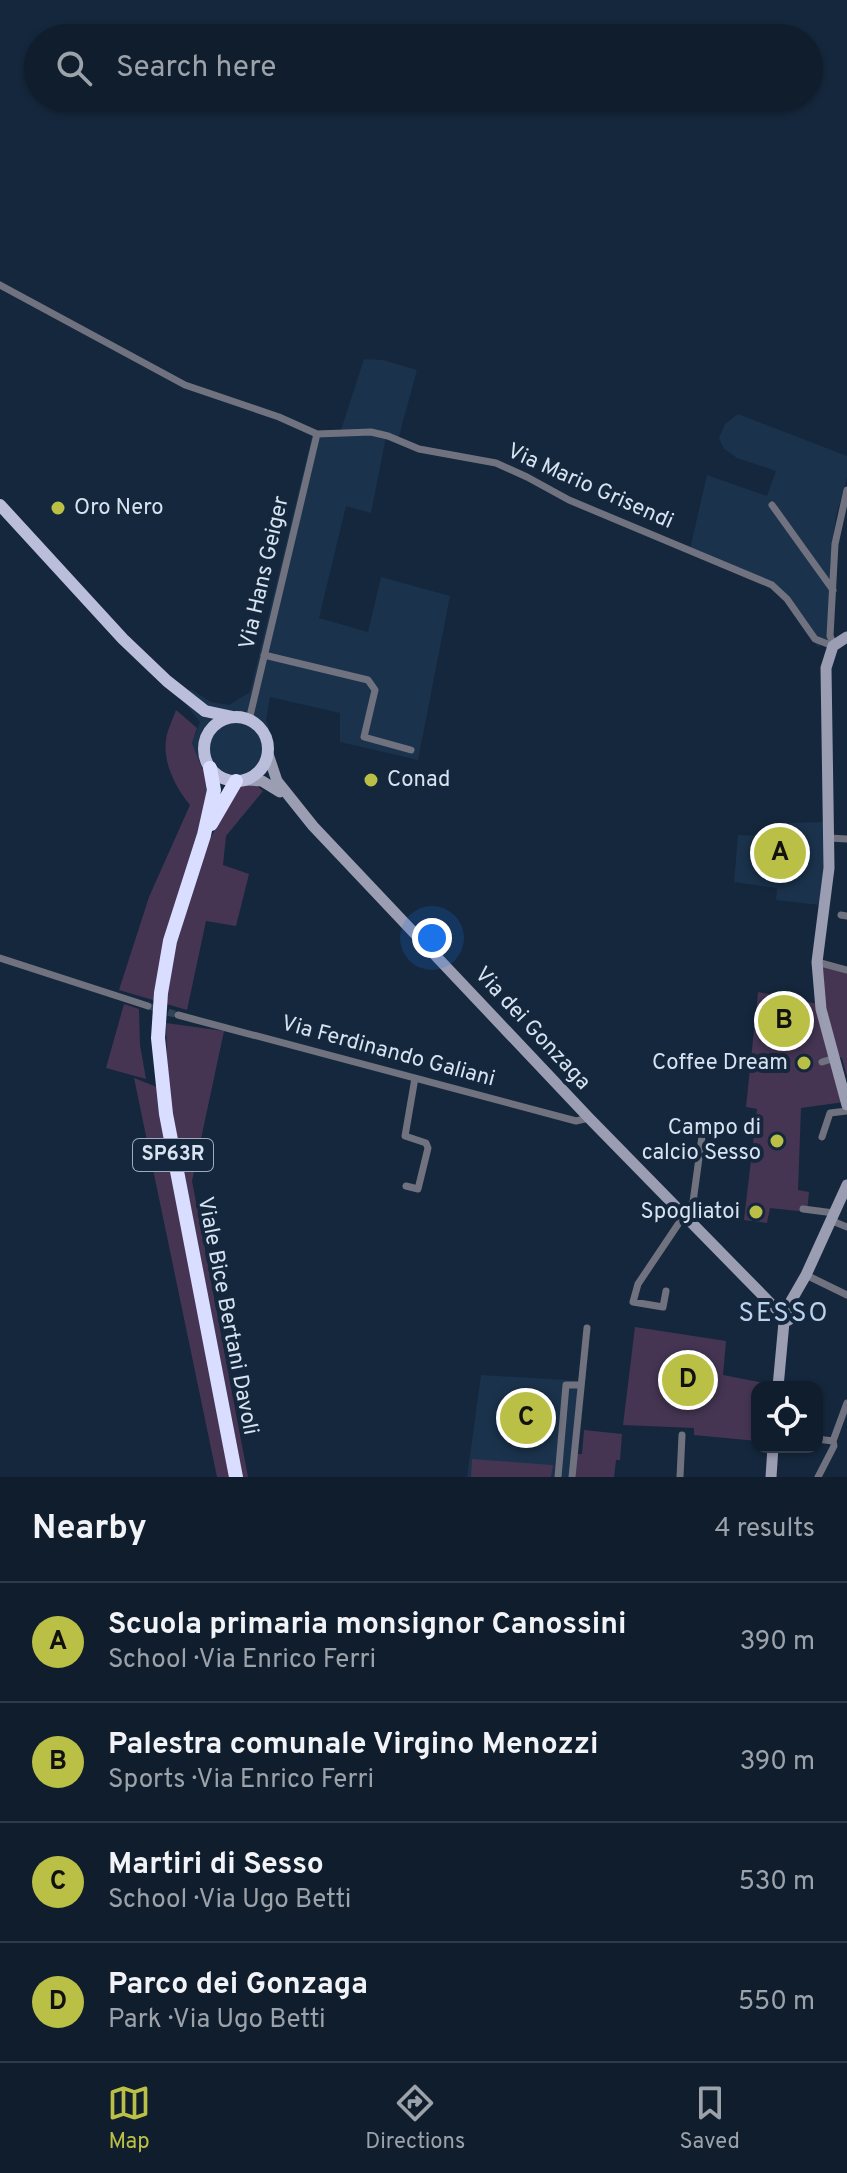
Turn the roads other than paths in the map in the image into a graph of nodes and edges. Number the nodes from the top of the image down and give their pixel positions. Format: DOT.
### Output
graph roads {
  1 [pos="0,285"];
  2 [pos="317,434"];
  3 [pos="847,494"];
  4 [pos="0,505"];
  5 [pos="772,505"];
  6 [pos="833,590"];
  7 [pos="847,637"];
  8 [pos="833,646"];
  9 [pos="264,655"];
  10 [pos="189,700"];
  11 [pos="233,717"];
  12 [pos="249,720"];
  13 [pos="207,737"];
  14 [pos="411,750"];
  15 [pos="268,754"];
  16 [pos="210,768"];
  17 [pos="241,780"];
  18 [pos="290,800"];
  19 [pos="204,835"];
  20 [pos="829,838"];
  21 [pos="847,839"];
  22 [pos="0,958"];
  23 [pos="817,962"];
  24 [pos="847,970"];
  25 [pos="148,1006"];
  26 [pos="178,1015"];
  27 [pos="415,1078"];
  28 [pos="847,1108"];
  29 [pos="589,1118"];
  30 [pos="702,1136"];
  31 [pos="822,1137"];
  32 [pos="847,1185"];
  33 [pos="406,1186"];
  34 [pos="844,1200"];
  35 [pos="803,1209"];
  36 [pos="683,1214"];
  37 [pos="832,1217"];
  38 [pos="847,1227"];
  39 [pos="806,1275"];
  40 [pos="666,1291"];
  41 [pos="847,1295"];
  42 [pos="782,1309"];
  43 [pos="587,1328"];
  44 [pos="779,1381"];
  45 [pos="581,1385"];
  46 [pos="847,1403"];
  47 [pos="682,1435"];
  48 [pos="823,1440"];
  49 [pos="833,1441"];
  50 [pos="773,1453"];
  51 [pos="236,1477"];
  52 [pos="558,1477"];
  53 [pos="572,1477"];
  54 [pos="680,1477"];
  55 [pos="771,1477"];
  56 [pos="818,1477"];
  1 -- 2 [label="street, Via Mario Grisendi"];
  2 -- 8 [label="street, Via Mario Grisendi"];
  2 -- 9 [label="street, Via Hans Geiger"];
  3 -- 6 [label="street"];
  4 -- 10 [label="main road, SP63R"];
  5 -- 6 [label="street"];
  6 -- 8 [label="street"];
  7 -- 8 [label="main road"];
  8 -- 20 [label="main road"];
  9 -- 12 [label="street, Via Hans Geiger"];
  9 -- 14 [label="street"];
  10 -- 11 [label="main road, SP63R"];
  10 -- 13 [label="main road, SP63R"];
  11 -- 12 [label="main road, SP63R"];
  11 -- 13 [label="main road"];
  12 -- 15 [label="main road"];
  13 -- 16 [label="main road, SP63R"];
  15 -- 17 [label="main road, SP63R"];
  15 -- 18 [label="main road, Via dei Gonzaga"];
  16 -- 17 [label="main road"];
  16 -- 19 [label="highway, SP63R"];
  17 -- 18 [label="main road, Via dei Gonzaga"];
  17 -- 19 [label="highway, SP63R"];
  18 -- 29 [label="main road, Via dei Gonzaga"];
  19 -- 51 [label="highway, Viale Bice Bertani Davoli / SP63R"];
  20 -- 21 [label="street"];
  20 -- 23 [label="main road"];
  22 -- 25 [label="street"];
  23 -- 24 [label="street"];
  23 -- 28 [label="main road"];
  26 -- 27 [label="street, Via Ferdinando Galiani"];
  27 -- 29 [label="street, Via Ferdinando Galiani"];
  27 -- 33 [label="street"];
  28 -- 31 [label="street"];
  29 -- 36 [label="main road, Via dei Gonzaga"];
  30 -- 36 [label="street"];
  32 -- 34 [label="main road"];
  34 -- 37 [label="main road"];
  35 -- 37 [label="street"];
  36 -- 40 [label="street"];
  36 -- 42 [label="main road, Via dei Gonzaga"];
  37 -- 38 [label="street"];
  37 -- 39 [label="main road"];
  39 -- 41 [label="street"];
  39 -- 42 [label="main road"];
  42 -- 44 [label="main road"];
  43 -- 45 [label="street"];
  45 -- 52 [label="street"];
  45 -- 53 [label="street"];
  46 -- 49 [label="street"];
  47 -- 54 [label="street"];
  48 -- 49 [label="street"];
  49 -- 56 [label="street"];
  50 -- 55 [label="main road"];
}
